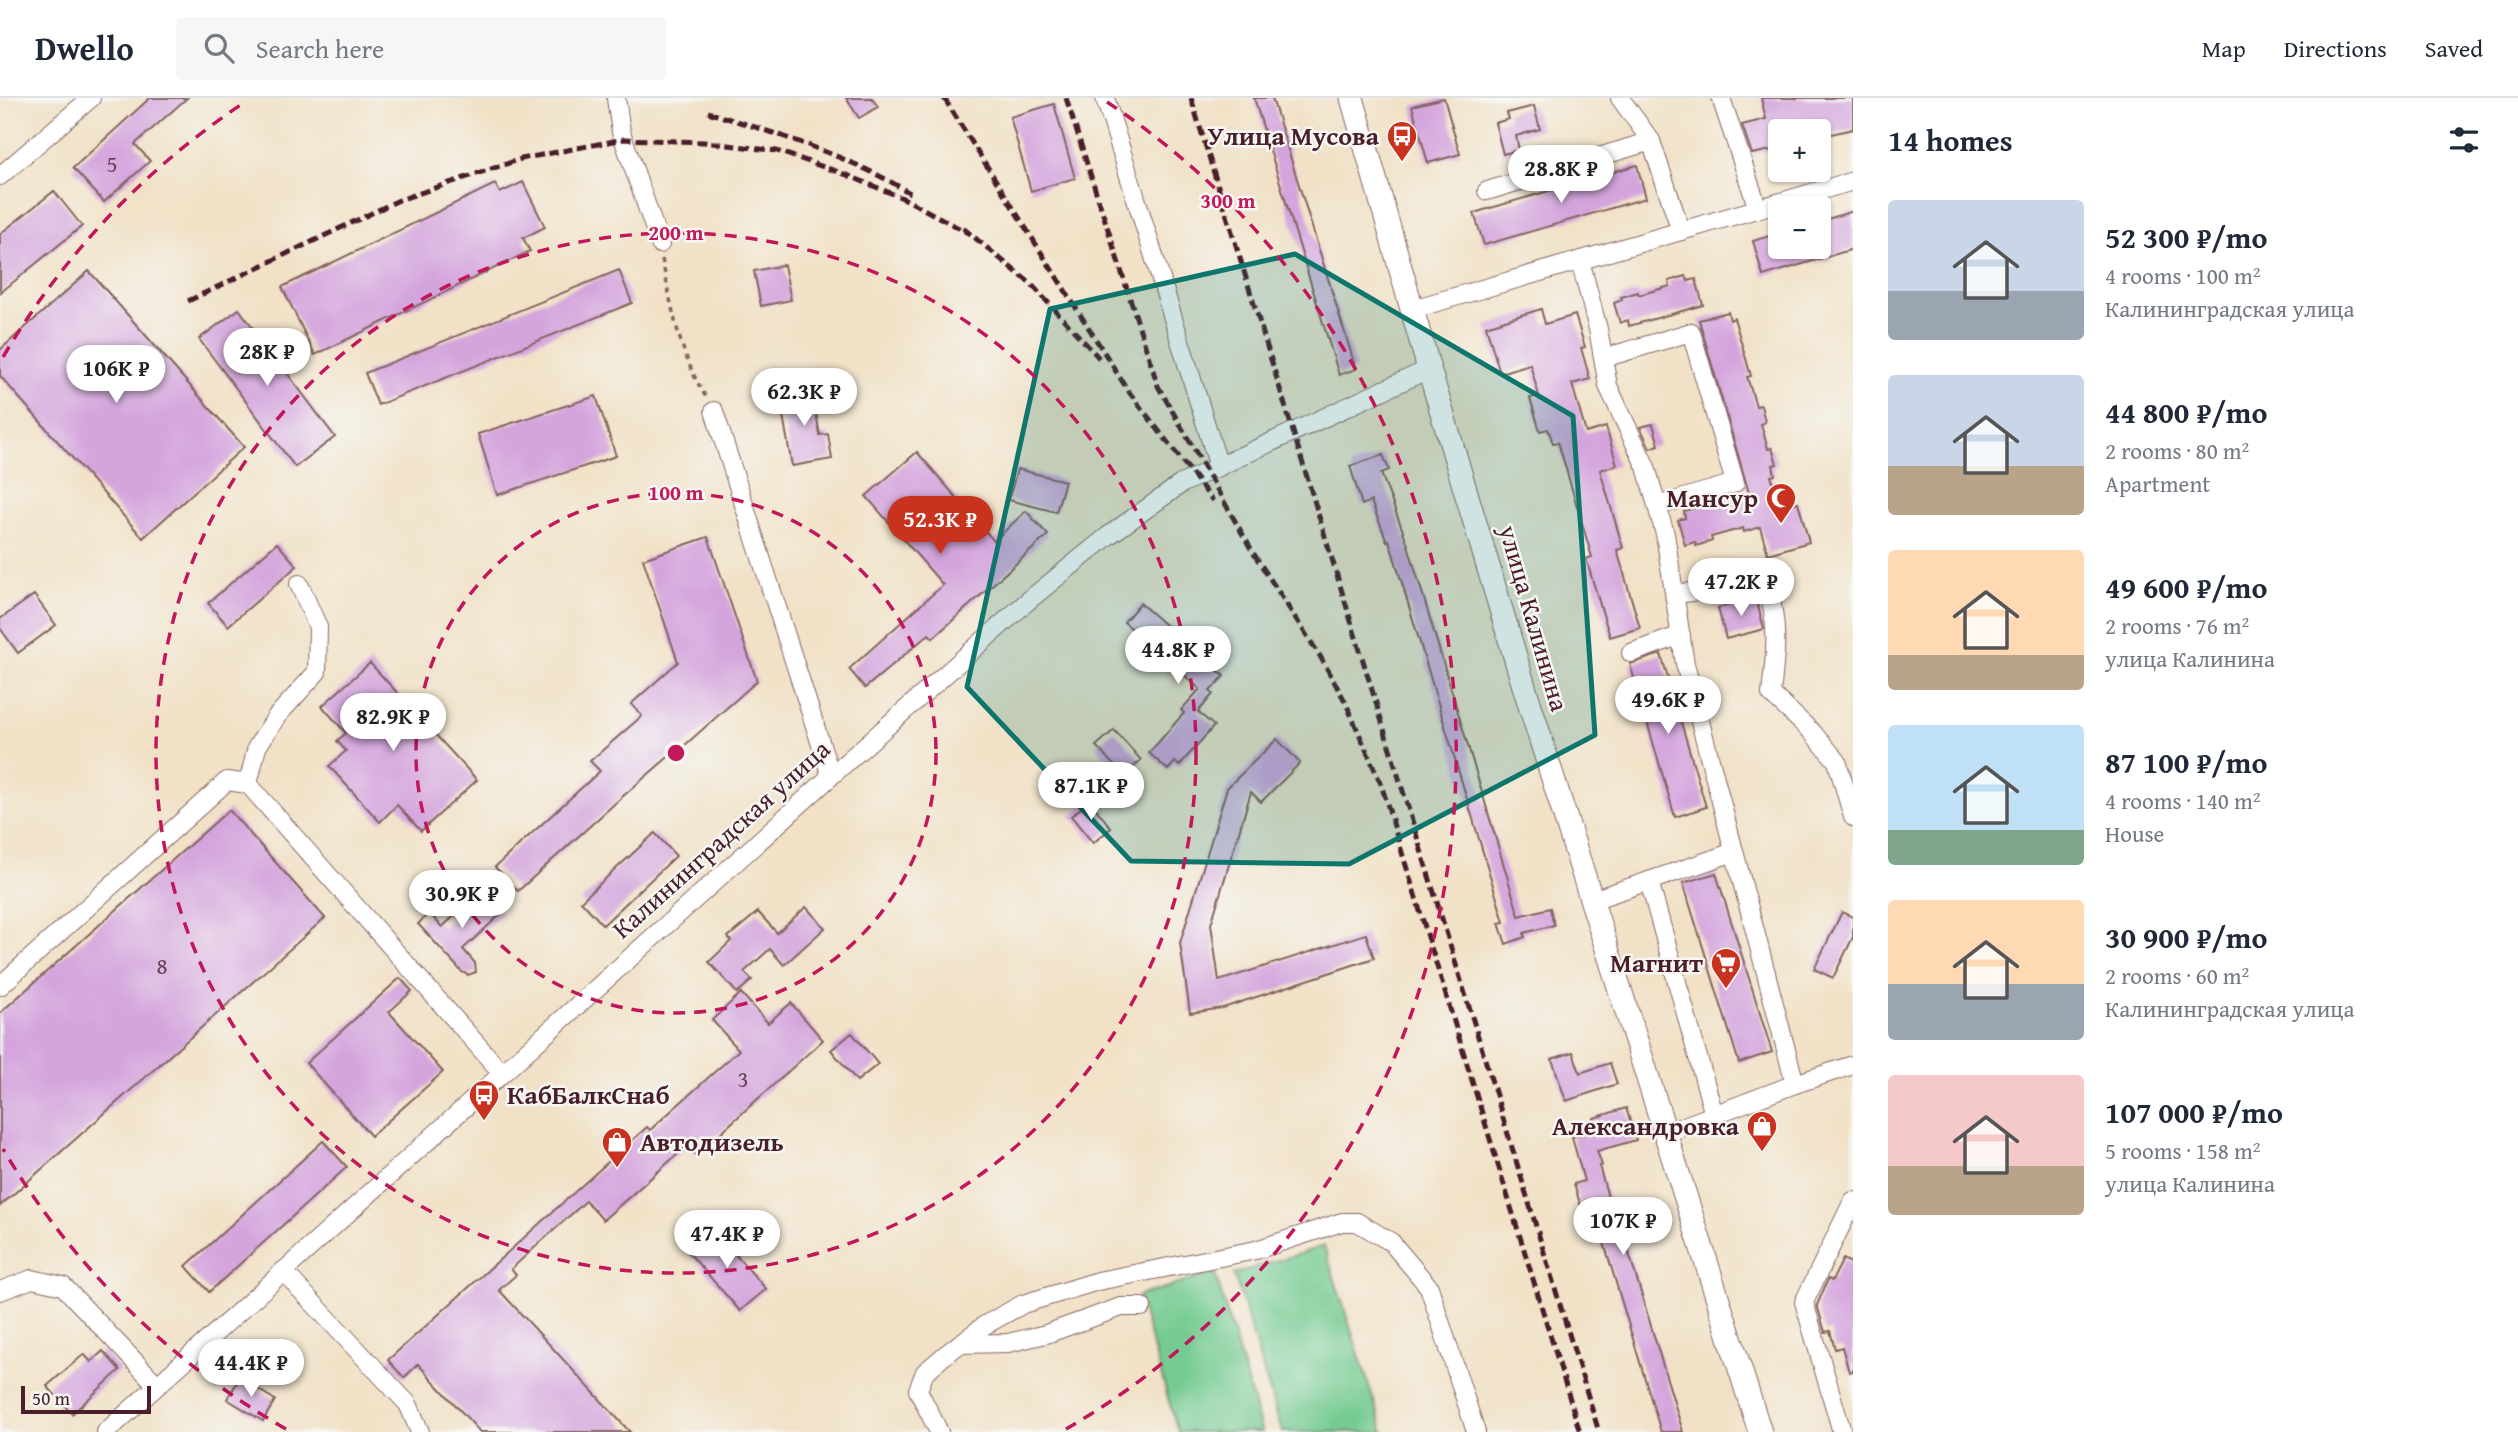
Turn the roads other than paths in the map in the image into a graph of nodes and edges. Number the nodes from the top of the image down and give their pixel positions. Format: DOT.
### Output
graph roads {
  1 [pos="91,98"];
  2 [pos="616,98"];
  3 [pos="1105,98"];
  4 [pos="1352,98"];
  5 [pos="1619,98"];
  6 [pos="1721,98"];
  7 [pos="1651,141"];
  8 [pos="0,176"];
  9 [pos="1853,181"];
  10 [pos="1487,191"];
  11 [pos="1758,209"];
  12 [pos="1681,231"];
  13 [pos="660,244"];
  14 [pos="1580,260"];
  15 [pos="1413,309"];
  16 [pos="1604,358"];
  17 [pos="1429,369"];
  18 [pos="714,411"];
  19 [pos="1219,467"];
  20 [pos="1657,506"];
  21 [pos="299,584"];
  22 [pos="1675,594"];
  23 [pos="1681,635"];
  24 [pos="1631,653"];
  25 [pos="831,776"];
  26 [pos="248,784"];
  27 [pos="1853,817"];
  28 [pos="1734,852"];
  29 [pos="1649,881"];
  30 [pos="1592,900"];
  31 [pos="0,986"];
  32 [pos="1853,1065"];
  33 [pos="502,1073"];
  34 [pos="1796,1084"];
  35 [pos="1714,1115"];
  36 [pos="1666,1133"];
  37 [pos="1853,1201"];
  38 [pos="1171,1266"];
  39 [pos="283,1271"];
  40 [pos="1177,1284"];
  41 [pos="0,1291"];
  42 [pos="1142,1307"];
  43 [pos="959,1344"];
  44 [pos="158,1385"];
  45 [pos="106,1432"];
  46 [pos="420,1432"];
  47 [pos="939,1432"];
  48 [pos="1476,1432"];
  49 [pos="1760,1432"];
  50 [pos="1842,1432"];
  1 -- 8 [label="street"];
  2 -- 13 [label="street"];
  3 -- 19 [label="street"];
  4 -- 15 [label="main road, улица Калинина"];
  5 -- 7 [label="street"];
  6 -- 11 [label="street"];
  7 -- 10 [label="street"];
  7 -- 12 [label="street"];
  9 -- 11 [label="street"];
  11 -- 12 [label="street"];
  12 -- 14 [label="street"];
  14 -- 15 [label="street"];
  14 -- 16 [label="street"];
  15 -- 17 [label="main road, улица Калинина"];
  16 -- 20 [label="street"];
  16 -- 20 [label="street"];
  17 -- 19 [label="street, Калининградская улица"];
  17 -- 30 [label="main road, улица Калинина"];
  18 -- 25 [label="street"];
  19 -- 25 [label="street, Калининградская улица"];
  20 -- 22 [label="street"];
  21 -- 26 [label="street"];
  22 -- 23 [label="street"];
  22 -- 27 [label="street"];
  23 -- 24 [label="street"];
  23 -- 28 [label="street"];
  25 -- 33 [label="street, Калининградская улица"];
  26 -- 31 [label="street"];
  26 -- 33 [label="street"];
  28 -- 29 [label="street"];
  28 -- 34 [label="street"];
  29 -- 30 [label="street"];
  29 -- 35 [label="street"];
  30 -- 36 [label="main road, улица Калинина"];
  32 -- 34 [label="street"];
  33 -- 39 [label="street, Калининградская улица"];
  34 -- 35 [label="street"];
  35 -- 36 [label="street"];
  36 -- 49 [label="main road, улица Калинина"];
  37 -- 50 [label="street"];
  38 -- 40 [label="street"];
  38 -- 43 [label="street"];
  38 -- 48 [label="street"];
  39 -- 44 [label="street, Калининградская улица"];
  39 -- 46 [label="street"];
  41 -- 44 [label="street"];
  42 -- 43 [label="street"];
  43 -- 47 [label="street"];
  44 -- 45 [label="street, Калининградская улица"];
}
